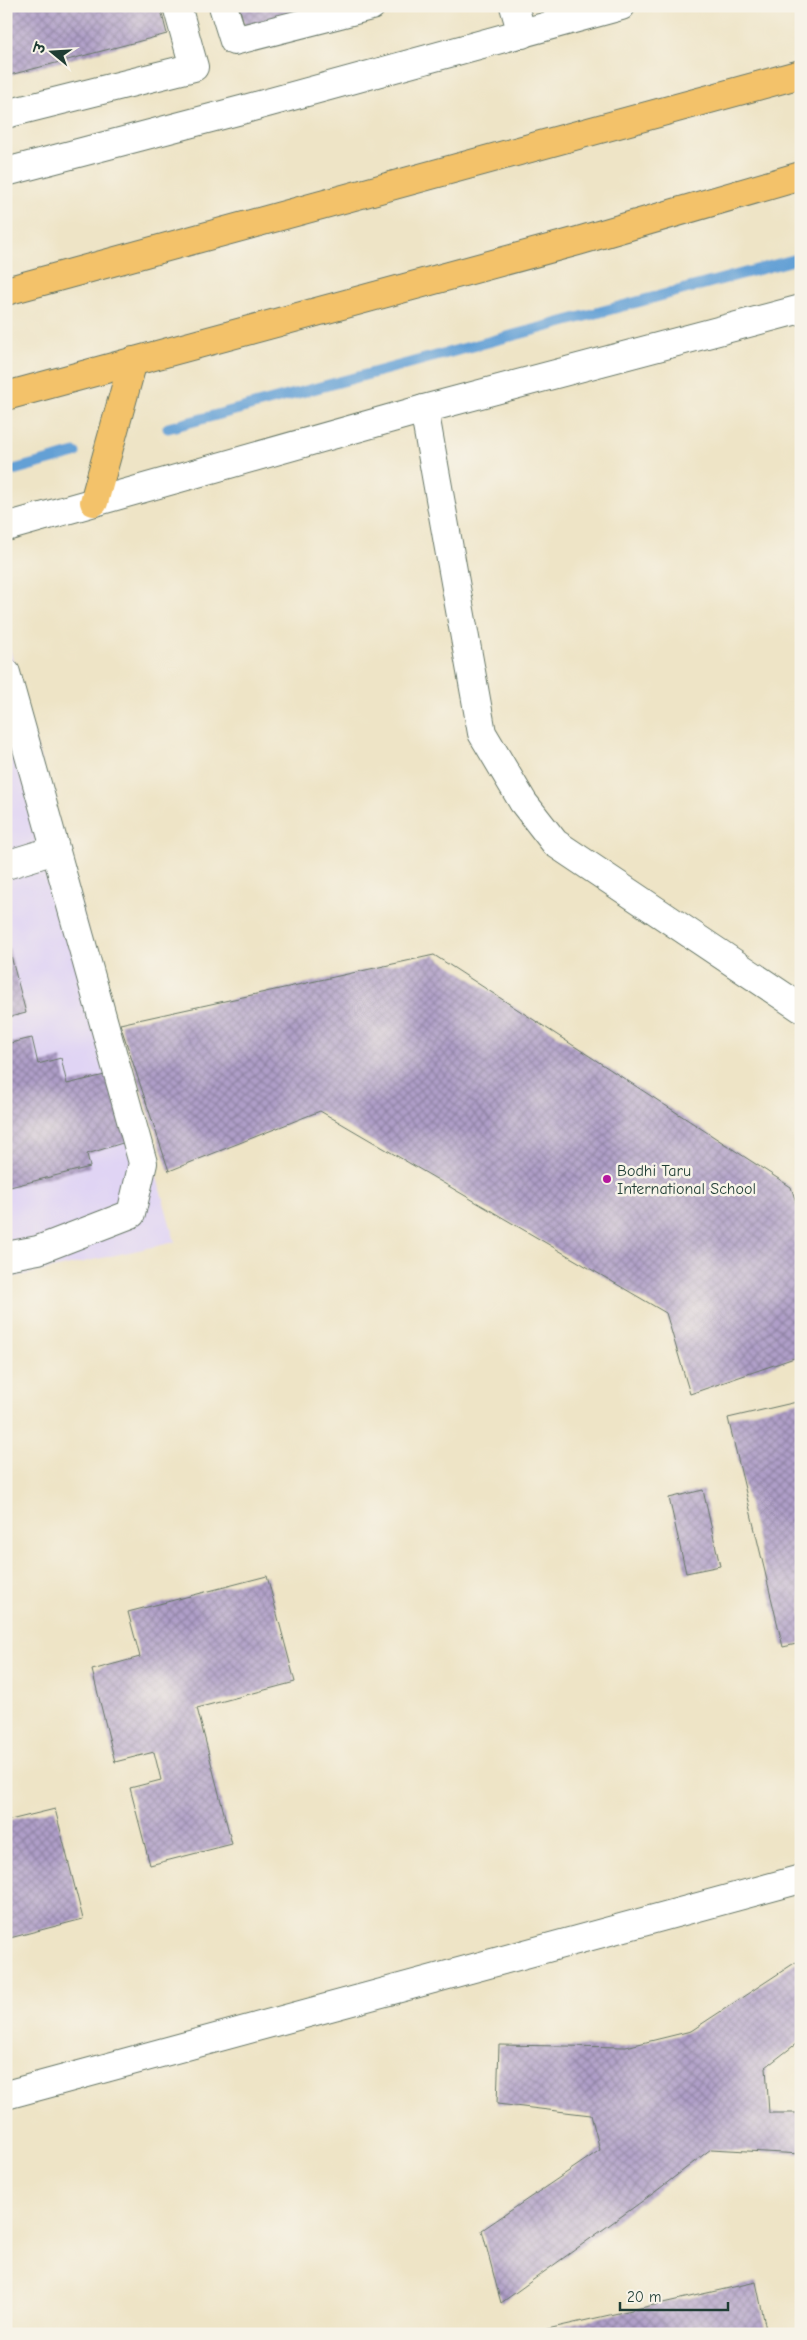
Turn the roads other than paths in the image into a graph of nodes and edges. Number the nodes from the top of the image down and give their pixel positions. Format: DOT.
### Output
graph roads {
  1 [pos="177,6"];
  2 [pos="223,6"];
  3 [pos="371,6"];
  4 [pos="514,6"];
  5 [pos="621,6"];
  6 [pos="522,34"];
  7 [pos="801,74"];
  8 [pos="6,114"];
  9 [pos="6,172"];
  10 [pos="801,176"];
  11 [pos="6,290"];
  12 [pos="801,309"];
  13 [pos="133,361"];
  14 [pos="6,396"];
  15 [pos="424,409"];
  16 [pos="94,502"];
  17 [pos="6,527"];
  18 [pos="6,673"];
  19 [pos="13,724"];
  20 [pos="56,850"];
  21 [pos="6,864"];
  22 [pos="801,1008"];
  23 [pos="6,1256"];
  24 [pos="801,1879"];
  25 [pos="6,2094"];
  1 -- 8 [label="street"];
  2 -- 3 [label="street"];
  4 -- 6 [label="street"];
  5 -- 6 [label="street"];
  6 -- 9 [label="street"];
  7 -- 11 [label="main road"];
  10 -- 13 [label="main road"];
  12 -- 15 [label="street"];
  13 -- 14 [label="main road"];
  13 -- 16 [label="main road"];
  15 -- 16 [label="street"];
  15 -- 22 [label="street"];
  16 -- 17 [label="street"];
  18 -- 19 [label="street"];
  19 -- 20 [label="street"];
  20 -- 21 [label="street"];
  20 -- 23 [label="street"];
  24 -- 25 [label="street"];
}
